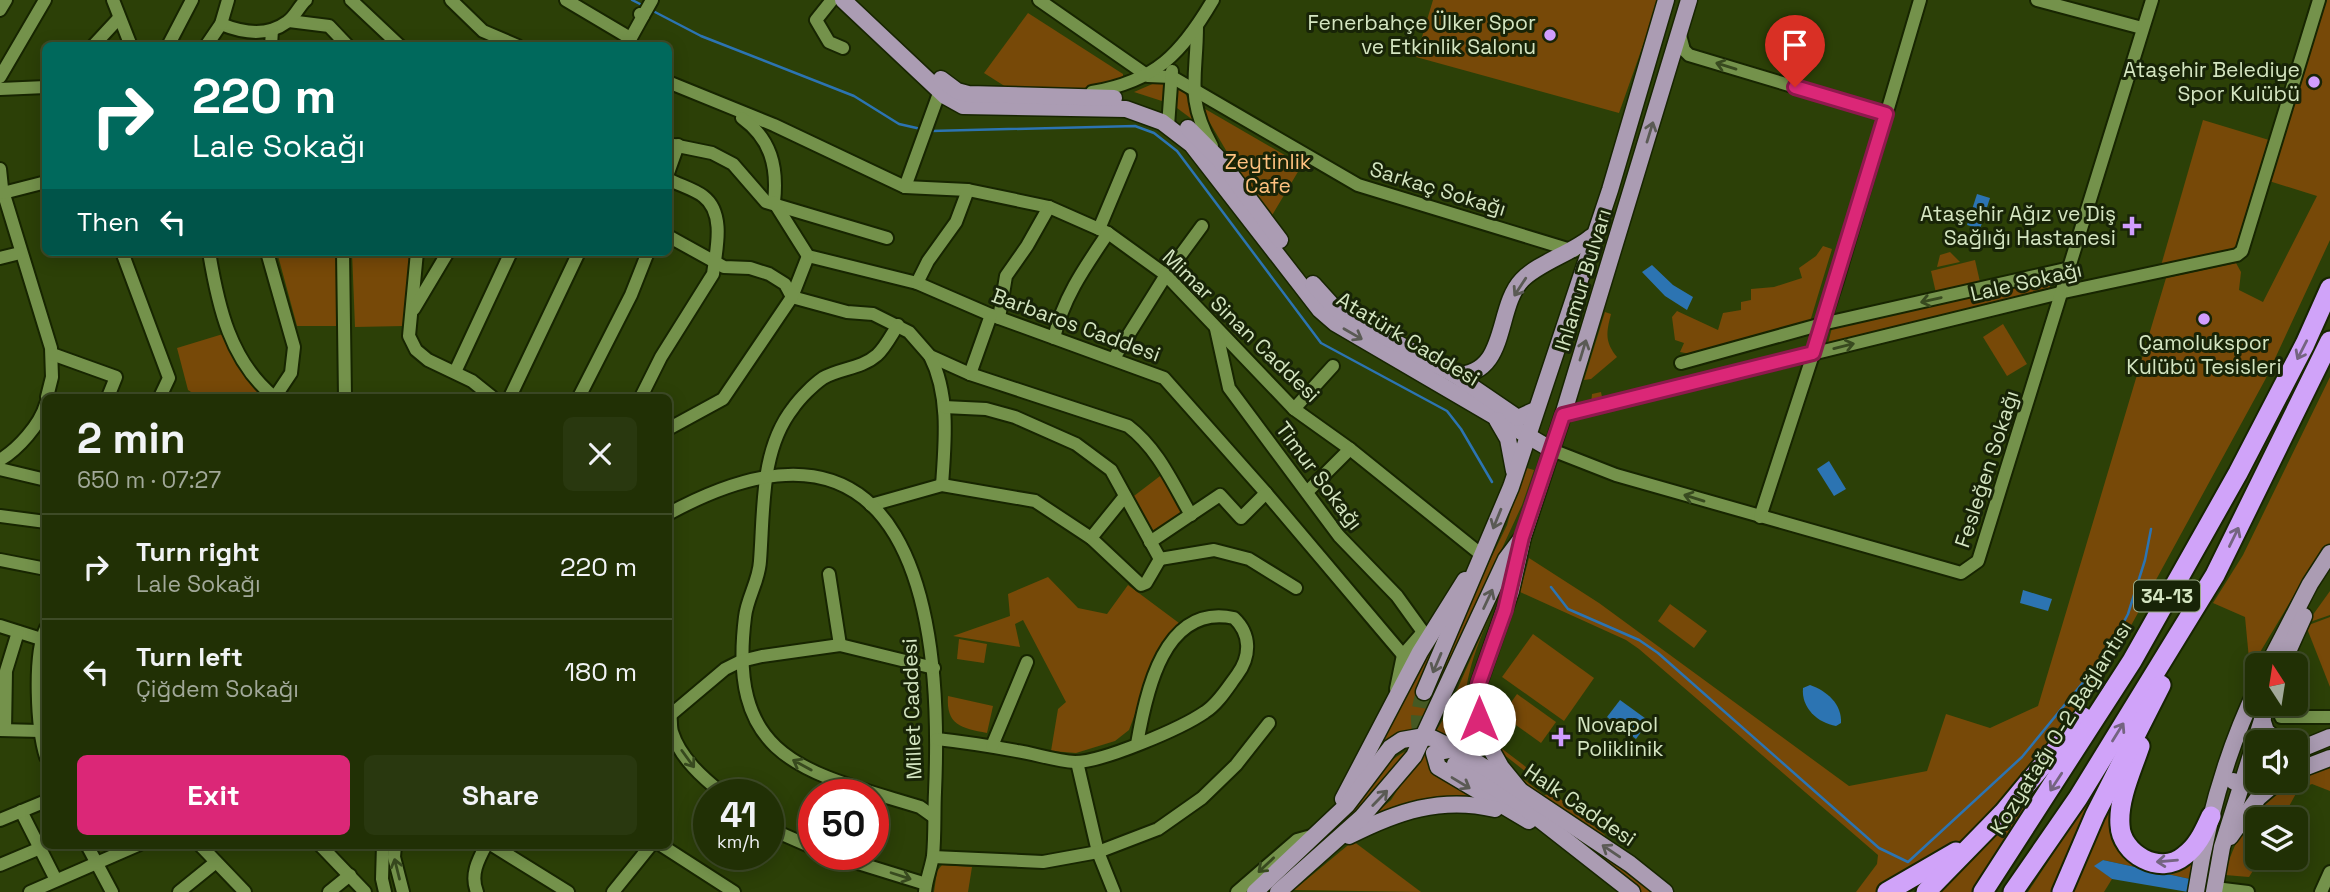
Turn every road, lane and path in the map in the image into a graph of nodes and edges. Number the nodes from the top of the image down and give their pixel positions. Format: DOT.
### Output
graph roads {
  1 [pos="6,0"];
  2 [pos="46,0"];
  3 [pos="113,0"];
  4 [pos="192,0"];
  5 [pos="228,0"];
  6 [pos="351,0"];
  7 [pos="451,0"];
  8 [pos="566,0"];
  9 [pos="652,0"];
  10 [pos="832,0"];
  11 [pos="843,0"];
  12 [pos="859,0"];
  13 [pos="1039,0"];
  14 [pos="1213,0"];
  15 [pos="1666,0"];
  16 [pos="1689,0"];
  17 [pos="1920,0"];
  18 [pos="2037,0"];
  19 [pos="2152,0"];
  20 [pos="2319,0"];
  21 [pos="303,1"];
  22 [pos="0,10"];
  23 [pos="118,18"];
  24 [pos="289,21"];
  25 [pos="221,24"];
  26 [pos="1198,26"];
  27 [pos="2143,29"];
  28 [pos="272,30"];
  29 [pos="1680,35"];
  30 [pos="97,42"];
  31 [pos="129,42"];
  32 [pos="173,42"];
  33 [pos="208,42"];
  34 [pos="271,42"];
  35 [pos="344,42"];
  36 [pos="396,42"];
  37 [pos="509,42"];
  38 [pos="628,42"];
  39 [pos="843,48"];
  40 [pos="1175,54"];
  41 [pos="1148,76"];
  42 [pos="0,77"];
  43 [pos="1171,77"];
  44 [pos="672,84"];
  45 [pos="941,86"];
  46 [pos="42,87"];
  47 [pos="0,89"];
  48 [pos="1192,89"];
  49 [pos="1075,96"];
  50 [pos="724,106"];
  51 [pos="1886,114"];
  52 [pos="1169,120"];
  53 [pos="673,144"];
  54 [pos="1130,155"];
  55 [pos="1219,159"];
  56 [pos="0,169"];
  57 [pos="672,181"];
  58 [pos="42,183"];
  59 [pos="905,187"];
  60 [pos="968,190"];
  61 [pos="3,192"];
  62 [pos="774,202"];
  63 [pos="1049,207"];
  64 [pos="1202,226"];
  65 [pos="1104,231"];
  66 [pos="1592,237"];
  67 [pos="672,238"];
  68 [pos="887,238"];
  69 [pos="1574,251"];
  70 [pos="20,253"];
  71 [pos="123,256"];
  72 [pos="210,256"];
  73 [pos="268,256"];
  74 [pos="343,256"];
  75 [pos="417,256"];
  76 [pos="446,256"];
  77 [pos="510,256"];
  78 [pos="577,256"];
  79 [pos="646,256"];
  80 [pos="808,256"];
  81 [pos="0,258"];
  82 [pos="715,260"];
  83 [pos="2070,268"];
  84 [pos="1166,275"];
  85 [pos="917,283"];
  86 [pos="2330,288"];
  87 [pos="2064,292"];
  88 [pos="792,297"];
  89 [pos="412,312"];
  90 [pos="995,317"];
  91 [pos="1822,324"];
  92 [pos="898,325"];
  93 [pos="1215,326"];
  94 [pos="1054,338"];
  95 [pos="2330,341"];
  96 [pos="1813,353"];
  97 [pos="52,354"];
  98 [pos="930,356"];
  99 [pos="1114,358"];
  100 [pos="1681,363"];
  101 [pos="1333,366"];
  102 [pos="455,372"];
  103 [pos="970,374"];
  104 [pos="1455,375"];
  105 [pos="47,394"];
  106 [pos="109,394"];
  107 [pos="161,394"];
  108 [pos="270,394"];
  109 [pos="276,394"];
  110 [pos="345,394"];
  111 [pos="488,394"];
  112 [pos="511,394"];
  113 [pos="581,394"];
  114 [pos="642,394"];
  115 [pos="944,407"];
  116 [pos="1294,409"];
  117 [pos="1534,411"];
  118 [pos="42,412"];
  119 [pos="1563,415"];
  120 [pos="1496,417"];
  121 [pos="1518,418"];
  122 [pos="672,427"];
  123 [pos="1527,436"];
  124 [pos="1350,449"];
  125 [pos="1552,450"];
  126 [pos="0,460"];
  127 [pos="0,469"];
  128 [pos="1514,475"];
  129 [pos="766,477"];
  130 [pos="42,479"];
  131 [pos="942,485"];
  132 [pos="1266,492"];
  133 [pos="1307,492"];
  134 [pos="1125,496"];
  135 [pos="871,505"];
  136 [pos="672,512"];
  137 [pos="1191,515"];
  138 [pos="0,516"];
  139 [pos="1760,517"];
  140 [pos="42,521"];
  141 [pos="1522,537"];
  142 [pos="1091,538"];
  143 [pos="1150,542"];
  144 [pos="2330,553"];
  145 [pos="1483,555"];
  146 [pos="1160,559"];
  147 [pos="0,560"];
  148 [pos="2330,567"];
  149 [pos="42,568"];
  150 [pos="2183,568"];
  151 [pos="829,574"];
  152 [pos="2215,575"];
  153 [pos="1296,588"];
  154 [pos="0,626"];
  155 [pos="18,632"];
  156 [pos="42,633"];
  157 [pos="1427,633"];
  158 [pos="840,645"];
  159 [pos="2275,653"];
  160 [pos="2288,653"];
  161 [pos="1403,655"];
  162 [pos="741,661"];
  163 [pos="1027,662"];
  164 [pos="934,668"];
  165 [pos="2166,676"];
  166 [pos="1424,692"];
  167 [pos="1394,700"];
  168 [pos="672,711"];
  169 [pos="2251,716"];
  170 [pos="2256,716"];
  171 [pos="2281,717"];
  172 [pos="2330,717"];
  173 [pos="1269,723"];
  174 [pos="42,726"];
  175 [pos="3,730"];
  176 [pos="672,733"];
  177 [pos="1424,737"];
  178 [pos="937,739"];
  179 [pos="2326,739"];
  180 [pos="2308,742"];
  181 [pos="1137,744"];
  182 [pos="992,746"];
  183 [pos="2308,746"];
  184 [pos="1455,756"];
  185 [pos="2330,758"];
  186 [pos="1077,762"];
  187 [pos="2308,766"];
  188 [pos="2239,776"];
  189 [pos="705,779"];
  190 [pos="1519,789"];
  191 [pos="2264,793"];
  192 [pos="42,803"];
  193 [pos="21,811"];
  194 [pos="1339,813"];
  195 [pos="2003,813"];
  196 [pos="1517,814"];
  197 [pos="2211,816"];
  198 [pos="933,817"];
  199 [pos="0,820"];
  200 [pos="1325,840"];
  201 [pos="2222,847"];
  202 [pos="38,849"];
  203 [pos="89,849"];
  204 [pos="129,849"];
  205 [pos="204,849"];
  206 [pos="324,849"];
  207 [pos="383,849"];
  208 [pos="395,849"];
  209 [pos="484,849"];
  210 [pos="498,849"];
  211 [pos="648,849"];
  212 [pos="667,849"];
  213 [pos="1579,851"];
  214 [pos="1098,852"];
  215 [pos="933,857"];
  216 [pos="216,862"];
  217 [pos="97,864"];
  218 [pos="0,865"];
  219 [pos="874,870"];
  220 [pos="2330,872"];
  221 [pos="350,874"];
  222 [pos="56,880"];
  223 [pos="925,888"];
  224 [pos="1625,890"];
  225 [pos="2214,890"];
  226 [pos="30,892"];
  227 [pos="112,892"];
  228 [pos="179,892"];
  229 [pos="245,892"];
  230 [pos="329,892"];
  231 [pos="365,892"];
  232 [pos="385,892"];
  233 [pos="403,892"];
  234 [pos="477,892"];
  235 [pos="568,892"];
  236 [pos="613,892"];
  237 [pos="734,892"];
  238 [pos="1114,892"];
  239 [pos="1237,892"];
  240 [pos="1255,892"];
  241 [pos="1278,892"];
  242 [pos="1665,892"];
  243 [pos="1887,892"];
  244 [pos="1926,892"];
  245 [pos="1983,892"];
  246 [pos="2013,892"];
  247 [pos="2062,892"];
  248 [pos="2196,892"];
  249 [pos="2248,892"];
  250 [pos="2322,892"];
  1 -- 22 [label="street"];
  2 -- 42 [label="street"];
  3 -- 23 [label="street"];
  4 -- 32 [label="street"];
  5 -- 25 [label="street"];
  6 -- 36 [label="street"];
  7 -- 37 [label="street"];
  8 -- 38 [label="street"];
  9 -- 38 [label="street"];
  10 -- 39 [label="street"];
  11 -- 45 [label="main road, Atatürk Caddesi"];
  12 -- 45 [label="main road, Atatürk Caddesi"];
  13 -- 41 [label="street"];
  14 -- 26 [label="street"];
  15 -- 66 [label="main road, Ihlamur Bulvarı"];
  16 -- 29 [label="main road, Ihlamur Bulvarı"];
  17 -- 51 [label="street"];
  18 -- 27 [label="street"];
  19 -- 27 [label="street, Fesleğen Sokağı"];
  20 -- 87 [label="street, Lale Sokağı"];
  21 -- 24 [label="street"];
  23 -- 30 [label="street"];
  23 -- 31 [label="street"];
  24 -- 28 [label="street"];
  24 -- 35 [label="street"];
  25 -- 28 [label="street"];
  25 -- 33 [label="street"];
  26 -- 40 [label="street"];
  26 -- 48 [label="street"];
  27 -- 83 [label="street, Fesleğen Sokağı"];
  28 -- 34 [label="street"];
  51 -- 29 [label="street, one-way"];
  119 -- 29 [label="main road, Ihlamur Bulvarı, one-way"];
  40 -- 41 [label="street"];
  40 -- 43 [label="street"];
  41 -- 43 [label="street, Sarkaç Sokağı"];
  41 -- 49 [label="street"];
  43 -- 48 [label="street, Sarkaç Sokağı"];
  43 -- 52 [label="street"];
  44 -- 50 [label="street, Mimar Sinan Caddesi"];
  45 -- 49 [label="main road, Atatürk Caddesi"];
  45 -- 52 [label="main road, Atatürk Caddesi"];
  45 -- 59 [label="street"];
  46 -- 47 [label="street"];
  48 -- 55 [label="street"];
  48 -- 69 [label="street, Sarkaç Sokağı"];
  49 -- 52 [label="main road, Atatürk Caddesi"];
  50 -- 59 [label="street, Mimar Sinan Caddesi"];
  50 -- 62 [label="street"];
  51 -- 91 [label="street"];
  52 -- 55 [label="main road, Atatürk Caddesi"];
  52 -- 120 [label="main road, Atatürk Caddesi, one-way"];
  53 -- 62 [label="street"];
  54 -- 65 [label="street"];
  55 -- 104 [label="main road, Atatürk Caddesi"];
  56 -- 61 [label="street"];
  57 -- 82 [label="street"];
  58 -- 61 [label="street"];
  59 -- 60 [label="street, Mimar Sinan Caddesi"];
  60 -- 63 [label="street, Mimar Sinan Caddesi"];
  60 -- 85 [label="street"];
  61 -- 70 [label="street"];
  62 -- 68 [label="street"];
  62 -- 80 [label="street"];
  63 -- 65 [label="street, Mimar Sinan Caddesi"];
  63 -- 90 [label="street"];
  64 -- 84 [label="street"];
  65 -- 84 [label="street, Mimar Sinan Caddesi"];
  65 -- 94 [label="street"];
  66 -- 69 [label="main road"];
  66 -- 117 [label="main road, Ihlamur Bulvarı"];
  67 -- 82 [label="street"];
  69 -- 104 [label="main road, one-way"];
  70 -- 81 [label="street"];
  70 -- 97 [label="street"];
  71 -- 107 [label="street"];
  72 -- 108 [label="street"];
  73 -- 109 [label="street"];
  74 -- 110 [label="street"];
  75 -- 89 [label="street"];
  76 -- 89 [label="street"];
  77 -- 102 [label="street"];
  78 -- 112 [label="street"];
  79 -- 113 [label="street"];
  80 -- 85 [label="street, Barbaros Caddesi"];
  80 -- 88 [label="street"];
  82 -- 88 [label="street"];
  82 -- 114 [label="street"];
  83 -- 87 [label="street, Fesleğen Sokağı"];
  83 -- 91 [label="street, Lale Sokağı, one-way"];
  84 -- 93 [label="street, Mimar Sinan Caddesi"];
  84 -- 99 [label="street"];
  85 -- 90 [label="street, Barbaros Caddesi"];
  86 -- 150 [label="highway, Kozyatağı O-2 Bağlantısı / 34-13, one-way"];
  96 -- 87 [label="street, Lale Sokağı, one-way"];
  87 -- 139 [label="street, Fesleğen Sokağı"];
  88 -- 92 [label="street"];
  88 -- 122 [label="street"];
  89 -- 102 [label="street"];
  90 -- 94 [label="street, Barbaros Caddesi"];
  90 -- 103 [label="street"];
  91 -- 96 [label="street"];
  91 -- 100 [label="street, Lale Sokağı"];
  92 -- 98 [label="street"];
  92 -- 129 [label="street"];
  93 -- 116 [label="street, Mimar Sinan Caddesi"];
  93 -- 133 [label="street, Timur Sokağı"];
  94 -- 99 [label="street, Barbaros Caddesi"];
  152 -- 95 [label="highway, 34-13, one-way"];
  96 -- 119 [label="street, Lale Sokağı"];
  96 -- 139 [label="street"];
  97 -- 105 [label="street"];
  97 -- 106 [label="street"];
  98 -- 103 [label="street"];
  98 -- 115 [label="street"];
  99 -- 132 [label="street, Barbaros Caddesi"];
  101 -- 116 [label="street"];
  102 -- 111 [label="street"];
  103 -- 137 [label="street"];
  104 -- 121 [label="main road, Atatürk Caddesi"];
  115 -- 131 [label="street"];
  115 -- 134 [label="street"];
  116 -- 124 [label="street, Mimar Sinan Caddesi"];
  117 -- 121 [label="main road"];
  117 -- 123 [label="main road, Ihlamur Bulvarı"];
  118 -- 126 [label="street"];
  119 -- 125 [label="main road, Ihlamur Bulvarı"];
  120 -- 123 [label="main road, Atatürk Caddesi"];
  120 -- 128 [label="main road"];
  121 -- 123 [label="main road"];
  123 -- 125 [label="main road, Atatürk Caddesi"];
  123 -- 128 [label="main road"];
  124 -- 133 [label="street"];
  124 -- 145 [label="street, Mimar Sinan Caddesi"];
  139 -- 125 [label="street, Fesleğen Sokağı, one-way"];
  125 -- 141 [label="main road, Ihlamur Bulvarı"];
  127 -- 130 [label="street"];
  128 -- 145 [label="main road, one-way"];
  129 -- 135 [label="street, Millet Caddesi"];
  129 -- 136 [label="street, Millet Caddesi"];
  129 -- 162 [label="street"];
  131 -- 135 [label="street"];
  131 -- 142 [label="street"];
  132 -- 137 [label="street"];
  132 -- 161 [label="street, Barbaros Caddesi"];
  133 -- 157 [label="street, Timur Sokağı"];
  134 -- 142 [label="street"];
  134 -- 143 [label="street"];
  135 -- 164 [label="street, Millet Caddesi"];
  137 -- 143 [label="street"];
  138 -- 140 [label="street"];
  177 -- 141 [label="main road, Ihlamur Bulvarı, one-way"];
  141 -- 190 [label="main road, Ihlamur Bulvarı"];
  142 -- 146 [label="street"];
  143 -- 146 [label="street"];
  144 -- 159 [label="main road"];
  145 -- 157 [label="main road"];
  145 -- 166 [label="main road, one-way"];
  146 -- 153 [label="street"];
  147 -- 149 [label="street"];
  148 -- 160 [label="main road"];
  150 -- 195 [label="highway"];
  150 -- 245 [label="highway, Kozyatağı O-2 Bağlantısı / 34-13, one-way"];
  151 -- 158 [label="street"];
  152 -- 165 [label="highway"];
  246 -- 152 [label="highway, 34-13, one-way"];
  154 -- 155 [label="street"];
  155 -- 156 [label="street"];
  155 -- 175 [label="street"];
  157 -- 161 [label="street"];
  157 -- 167 [label="main road"];
  158 -- 162 [label="street"];
  158 -- 164 [label="street"];
  161 -- 167 [label="street"];
  162 -- 168 [label="street"];
  198 -- 162 [label="street, one-way"];
  163 -- 182 [label="street"];
  164 -- 178 [label="street, Millet Caddesi"];
  197 -- 165 [label="highway, one-way"];
  165 -- 247 [label="highway"];
  167 -- 194 [label="main road"];
  169 -- 188 [label="main road"];
  170 -- 188 [label="main road"];
  171 -- 172 [label="street"];
  173 -- 214 [label="street"];
  174 -- 175 [label="street"];
  176 -- 189 [label="street, one-way"];
  177 -- 184 [label="main road, Halk Caddesi"];
  177 -- 194 [label="main road"];
  200 -- 177 [label="main road, Ihlamur Bulvarı, one-way"];
  178 -- 182 [label="street"];
  178 -- 198 [label="street, Millet Caddesi"];
  179 -- 180 [label="main road"];
  179 -- 183 [label="main road"];
  181 -- 181 [label="street"];
  181 -- 186 [label="street"];
  182 -- 186 [label="street"];
  184 -- 190 [label="main road, Halk Caddesi"];
  184 -- 196 [label="main road, one-way"];
  184 -- 213 [label="main road"];
  185 -- 187 [label="main road"];
  186 -- 214 [label="street"];
  188 -- 197 [label="main road"];
  188 -- 201 [label="main road"];
  242 -- 190 [label="main road, Halk Caddesi, one-way"];
  191 -- 201 [label="main road"];
  192 -- 193 [label="street"];
  193 -- 199 [label="street"];
  193 -- 202 [label="street"];
  194 -- 200 [label="main road"];
  195 -- 243 [label="highway"];
  195 -- 244 [label="highway"];
  196 -- 200 [label="main road"];
  196 -- 213 [label="main road"];
  197 -- 248 [label="main road"];
  198 -- 215 [label="street, Millet Caddesi"];
  200 -- 239 [label="street, one-way"];
  200 -- 240 [label="main road"];
  200 -- 241 [label="main road"];
  201 -- 225 [label="main road"];
  202 -- 218 [label="street"];
  202 -- 222 [label="street"];
  203 -- 217 [label="street"];
  204 -- 217 [label="street"];
  205 -- 216 [label="street"];
  206 -- 221 [label="street"];
  207 -- 232 [label="street"];
  233 -- 208 [label="street, one-way"];
  209 -- 234 [label="street"];
  210 -- 235 [label="street"];
  211 -- 236 [label="street"];
  212 -- 237 [label="street"];
  213 -- 224 [label="main road"];
  214 -- 215 [label="street"];
  214 -- 238 [label="street"];
  215 -- 223 [label="street, Millet Caddesi"];
  216 -- 228 [label="street"];
  216 -- 229 [label="street"];
  217 -- 222 [label="street"];
  217 -- 227 [label="street"];
  219 -- 223 [label="street, one-way"];
  220 -- 250 [label="street"];
  221 -- 230 [label="street"];
  221 -- 231 [label="street"];
  222 -- 226 [label="street"];
  225 -- 249 [label="street"];
}
